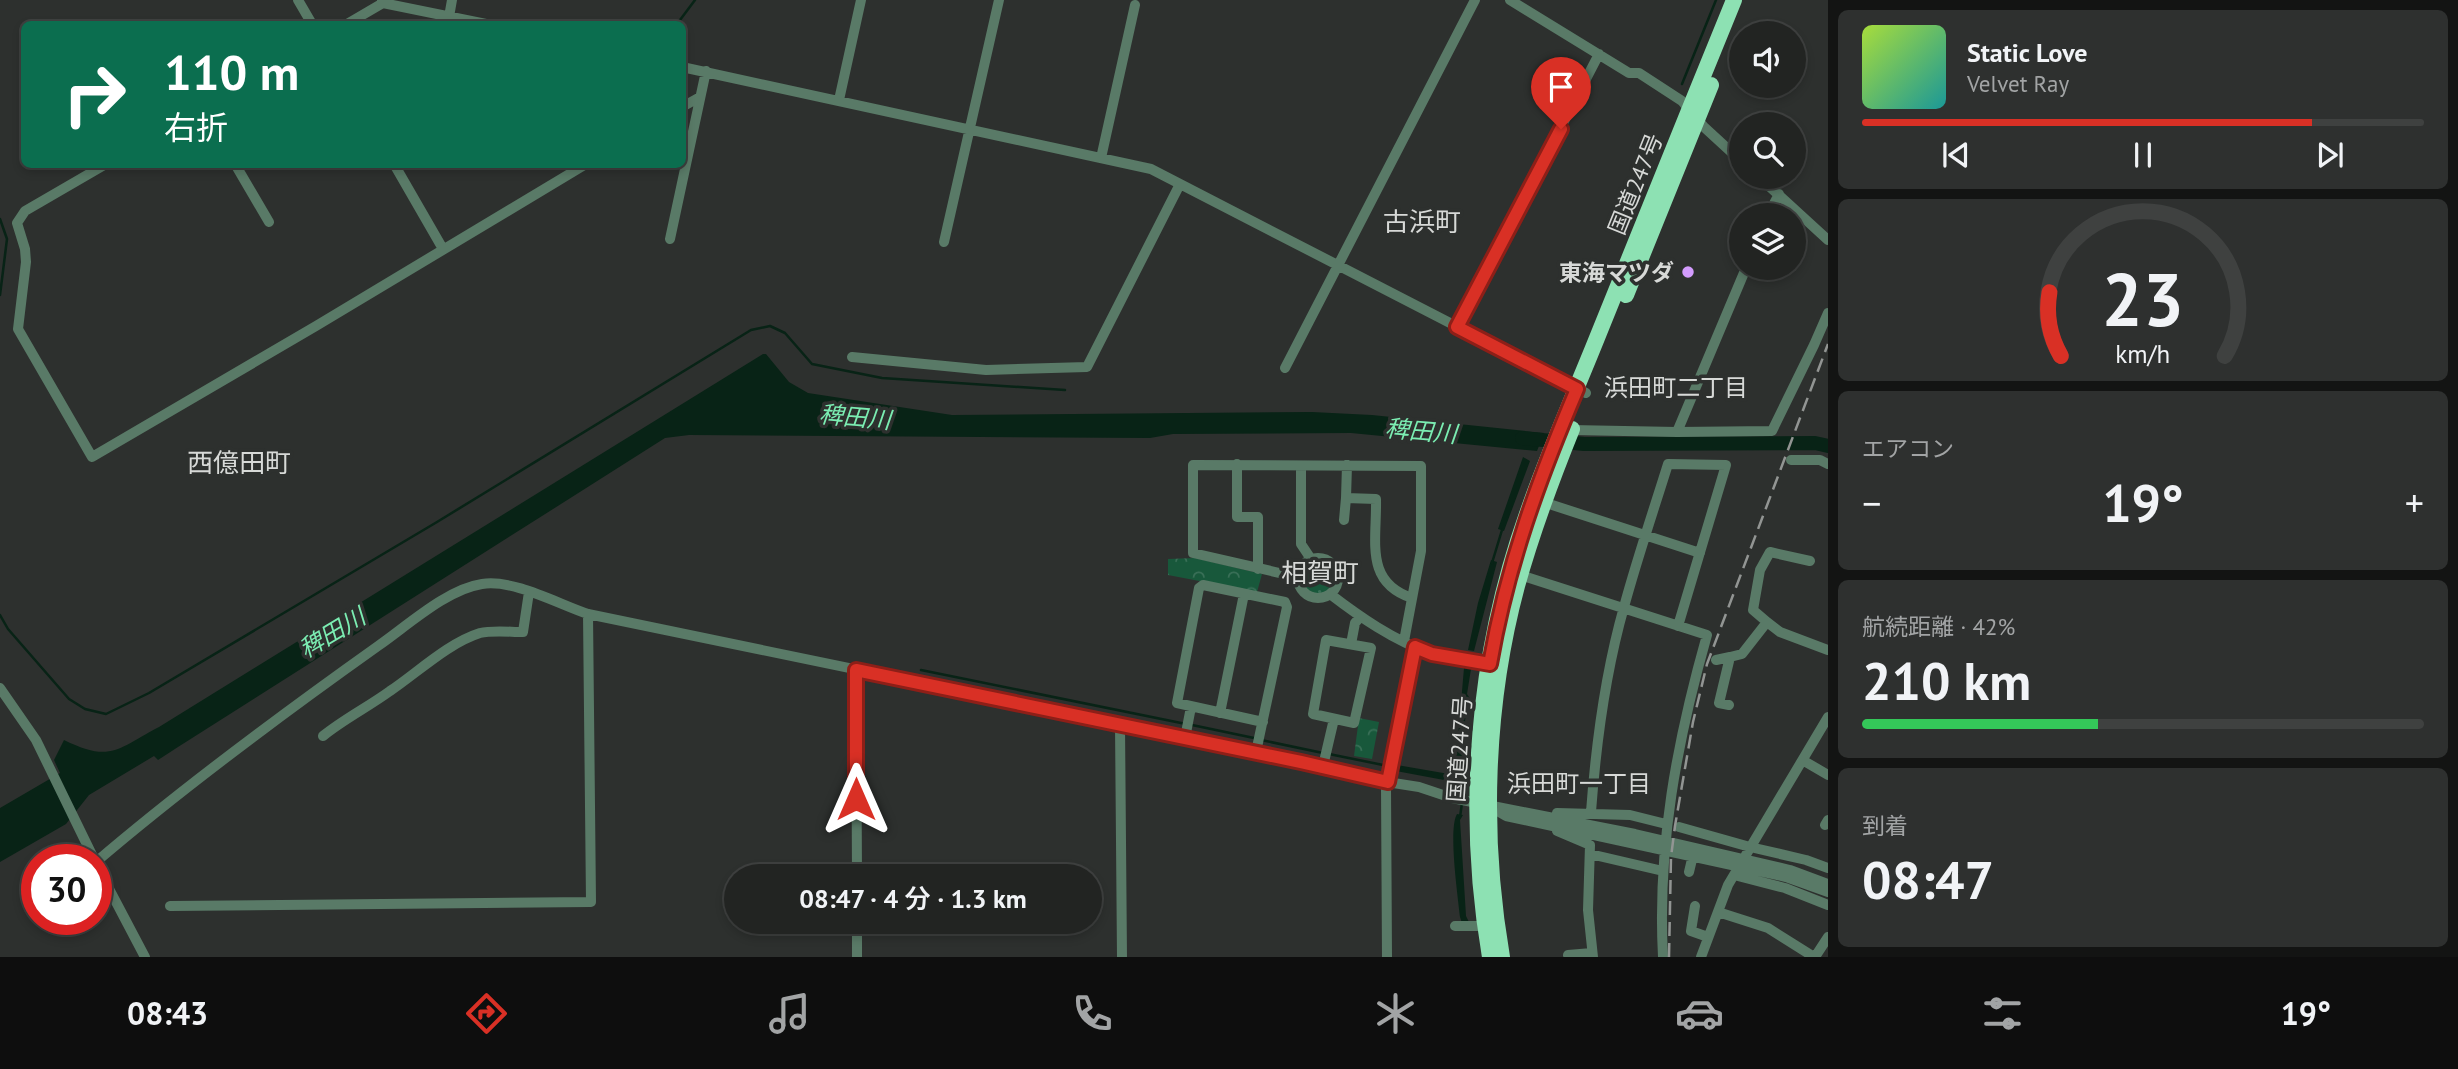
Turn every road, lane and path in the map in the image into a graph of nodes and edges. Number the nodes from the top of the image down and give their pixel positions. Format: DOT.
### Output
graph roads {
  1 [pos="298,0"];
  2 [pos="452,0"];
  3 [pos="861,0"];
  4 [pos="999,0"];
  5 [pos="1475,0"];
  6 [pos="1510,0"];
  7 [pos="1734,0"];
  8 [pos="1745,0"];
  9 [pos="383,2"];
  10 [pos="1135,5"];
  11 [pos="449,17"];
  12 [pos="310,21"];
  13 [pos="352,21"];
  14 [pos="470,21"];
  15 [pos="1599,54"];
  16 [pos="686,68"];
  17 [pos="706,71"];
  18 [pos="700,97"];
  19 [pos="839,100"];
  20 [pos="686,105"];
  21 [pos="1693,115"];
  22 [pos="971,129"];
  23 [pos="1729,150"];
  24 [pos="1101,158"];
  25 [pos="686,163"];
  26 [pos="99,168"];
  27 [pos="237,168"];
  28 [pos="396,168"];
  29 [pos="579,168"];
  30 [pos="685,168"];
  31 [pos="1180,184"];
  32 [pos="1773,189"];
  33 [pos="1779,194"];
  34 [pos="1774,203"];
  35 [pos="269,222"];
  36 [pos="670,239"];
  37 [pos="1828,240"];
  38 [pos="944,242"];
  39 [pos="443,250"];
  40 [pos="1338,266"];
  41 [pos="1741,280"];
  42 [pos="1828,313"];
  43 [pos="1457,327"];
  44 [pos="852,356"];
  45 [pos="1285,368"];
  46 [pos="1581,391"];
  47 [pos="1567,432"];
  48 [pos="1677,432"];
  49 [pos="1555,456"];
  50 [pos="1791,460"];
  51 [pos="1237,464"];
  52 [pos="1828,464"];
  53 [pos="1347,465"];
  54 [pos="1301,466"];
  55 [pos="1346,498"];
  56 [pos="1543,502"];
  57 [pos="1344,520"];
  58 [pos="1646,536"];
  59 [pos="1700,553"];
  60 [pos="1311,559"];
  61 [pos="1810,561"];
  62 [pos="1258,569"];
  63 [pos="1520,575"];
  64 [pos="1297,577"];
  65 [pos="529,592"];
  66 [pos="1244,594"];
  67 [pos="1330,594"];
  68 [pos="1412,598"];
  69 [pos="1623,608"];
  70 [pos="588,614"];
  71 [pos="1360,617"];
  72 [pos="1767,622"];
  73 [pos="1678,626"];
  74 [pos="1404,641"];
  75 [pos="1352,644"];
  76 [pos="1415,647"];
  77 [pos="1828,650"];
  78 [pos="1730,657"];
  79 [pos="1716,660"];
  80 [pos="1484,663"];
  81 [pos="856,670"];
  82 [pos="0,688"];
  83 [pos="1718,703"];
  84 [pos="1191,707"];
  85 [pos="1220,713"];
  86 [pos="1828,717"];
  87 [pos="1334,719"];
  88 [pos="1263,722"];
  89 [pos="1120,724"];
  90 [pos="1187,730"];
  91 [pos="323,736"];
  92 [pos="1258,744"];
  93 [pos="1325,758"];
  94 [pos="1804,761"];
  95 [pos="1390,773"];
  96 [pos="1828,775"];
  97 [pos="1478,803"];
  98 [pos="1591,812"];
  99 [pos="1539,818"];
  100 [pos="1666,824"];
  101 [pos="1679,827"];
  102 [pos="1698,831"];
  103 [pos="86,844"];
  104 [pos="1750,847"];
  105 [pos="112,848"];
  106 [pos="1590,854"];
  107 [pos="857,864"];
  108 [pos="1828,868"];
  109 [pos="1663,871"];
  110 [pos="1689,872"];
  111 [pos="1788,874"];
  112 [pos="1734,876"];
  113 [pos="1828,884"];
  114 [pos="1828,892"];
  115 [pos="112,894"];
  116 [pos="1828,905"];
  117 [pos="170,906"];
  118 [pos="1695,906"];
  119 [pos="1718,912"];
  120 [pos="1455,926"];
  121 [pos="1479,926"];
  122 [pos="857,934"];
  123 [pos="1708,937"];
  124 [pos="1828,937"];
  125 [pos="1592,955"];
  126 [pos="1568,956"];
  127 [pos="145,957"];
  128 [pos="857,957"];
  129 [pos="1122,957"];
  130 [pos="1387,957"];
  131 [pos="1490,957"];
  132 [pos="1502,957"];
  133 [pos="1663,957"];
  134 [pos="1701,957"];
  135 [pos="1814,957"];
  1 -- 12 [label="street"];
  2 -- 11 [label="street"];
  3 -- 19 [label="street"];
  4 -- 22 [label="street"];
  5 -- 40 [label="street"];
  6 -- 15 [label="street"];
  7 -- 21 [label="highway, 国道247号"];
  8 -- 21 [label="highway, 国道247号"];
  9 -- 11 [label="street"];
  9 -- 13 [label="street"];
  10 -- 24 [label="street"];
  11 -- 14 [label="street"];
  15 -- 21 [label="street"];
  15 -- 43 [label="street"];
  16 -- 17 [label="street"];
  17 -- 18 [label="street"];
  17 -- 19 [label="street"];
  18 -- 20 [label="street"];
  18 -- 25 [label="street"];
  19 -- 22 [label="street"];
  21 -- 23 [label="street"];
  21 -- 46 [label="highway, 国道247号"];
  22 -- 24 [label="street"];
  22 -- 38 [label="street"];
  24 -- 31 [label="street"];
  26 -- 39 [label="street"];
  27 -- 35 [label="street"];
  28 -- 39 [label="street"];
  29 -- 39 [label="street"];
  30 -- 36 [label="street"];
  31 -- 40 [label="street"];
  31 -- 44 [label="street"];
  32 -- 33 [label="street"];
  33 -- 34 [label="street"];
  33 -- 37 [label="street"];
  40 -- 43 [label="street"];
  40 -- 45 [label="street"];
  41 -- 48 [label="street"];
  42 -- 48 [label="street"];
  43 -- 46 [label="street"];
  46 -- 47 [label="highway, 国道247号"];
  47 -- 48 [label="street"];
  47 -- 49 [label="highway, 国道247号"];
  49 -- 56 [label="highway, 国道247号"];
  49 -- 80 [label="highway, 国道247号"];
  50 -- 52 [label="street"];
  51 -- 54 [label="street"];
  51 -- 62 [label="street"];
  51 -- 62 [label="street"];
  53 -- 54 [label="street"];
  53 -- 55 [label="street"];
  53 -- 68 [label="street"];
  54 -- 60 [label="street"];
  55 -- 57 [label="street"];
  55 -- 68 [label="street"];
  56 -- 58 [label="street"];
  56 -- 63 [label="highway, 国道247号"];
  58 -- 59 [label="street"];
  58 -- 59 [label="street"];
  58 -- 69 [label="street"];
  59 -- 73 [label="street"];
  60 -- 64 [label="street"];
  60 -- 67 [label="street"];
  61 -- 72 [label="street"];
  62 -- 64 [label="street"];
  63 -- 69 [label="street"];
  63 -- 97 [label="highway, 国道247号"];
  64 -- 67 [label="street"];
  65 -- 70 [label="street"];
  65 -- 91 [label="street"];
  65 -- 105 [label="street"];
  66 -- 84 [label="street"];
  66 -- 85 [label="street"];
  66 -- 88 [label="street"];
  67 -- 71 [label="street"];
  68 -- 74 [label="street"];
  69 -- 73 [label="street"];
  69 -- 98 [label="street"];
  70 -- 81 [label="street"];
  70 -- 117 [label="street"];
  71 -- 74 [label="street"];
  71 -- 75 [label="street"];
  72 -- 77 [label="street"];
  72 -- 78 [label="street"];
  73 -- 100 [label="street"];
  74 -- 76 [label="street"];
  75 -- 87 [label="street"];
  75 -- 87 [label="street"];
  76 -- 80 [label="street"];
  76 -- 95 [label="street"];
  78 -- 79 [label="street"];
  78 -- 83 [label="street"];
  80 -- 97 [label="highway, 国道247号"];
  81 -- 89 [label="street"];
  81 -- 107 [label="street"];
  82 -- 103 [label="street"];
  84 -- 85 [label="street"];
  84 -- 90 [label="street"];
  85 -- 88 [label="street"];
  86 -- 94 [label="street"];
  87 -- 93 [label="street"];
  88 -- 92 [label="street"];
  89 -- 90 [label="street"];
  89 -- 129 [label="street"];
  90 -- 92 [label="street"];
  92 -- 93 [label="street"];
  93 -- 95 [label="street"];
  94 -- 96 [label="street"];
  94 -- 104 [label="street"];
  95 -- 97 [label="street"];
  95 -- 130 [label="street"];
  97 -- 99 [label="street"];
  97 -- 121 [label="highway, 国道247号"];
  97 -- 132 [label="highway, 国道247号"];
  98 -- 99 [label="street"];
  98 -- 100 [label="street"];
  99 -- 106 [label="street"];
  99 -- 111 [label="street"];
  100 -- 109 [label="street"];
  101 -- 102 [label="street"];
  102 -- 104 [label="street"];
  102 -- 110 [label="street"];
  104 -- 108 [label="street"];
  104 -- 112 [label="street"];
  106 -- 109 [label="street"];
  106 -- 125 [label="street"];
  109 -- 133 [label="street"];
  111 -- 113 [label="street"];
  111 -- 114 [label="street"];
  112 -- 116 [label="street"];
  112 -- 119 [label="street"];
  115 -- 127 [label="street"];
  118 -- 123 [label="street"];
  119 -- 123 [label="street"];
  119 -- 135 [label="street"];
  120 -- 121 [label="street"];
  121 -- 131 [label="highway, 国道247号"];
  122 -- 128 [label="street"];
  123 -- 134 [label="street"];
  124 -- 135 [label="street"];
  125 -- 126 [label="street"];
}
